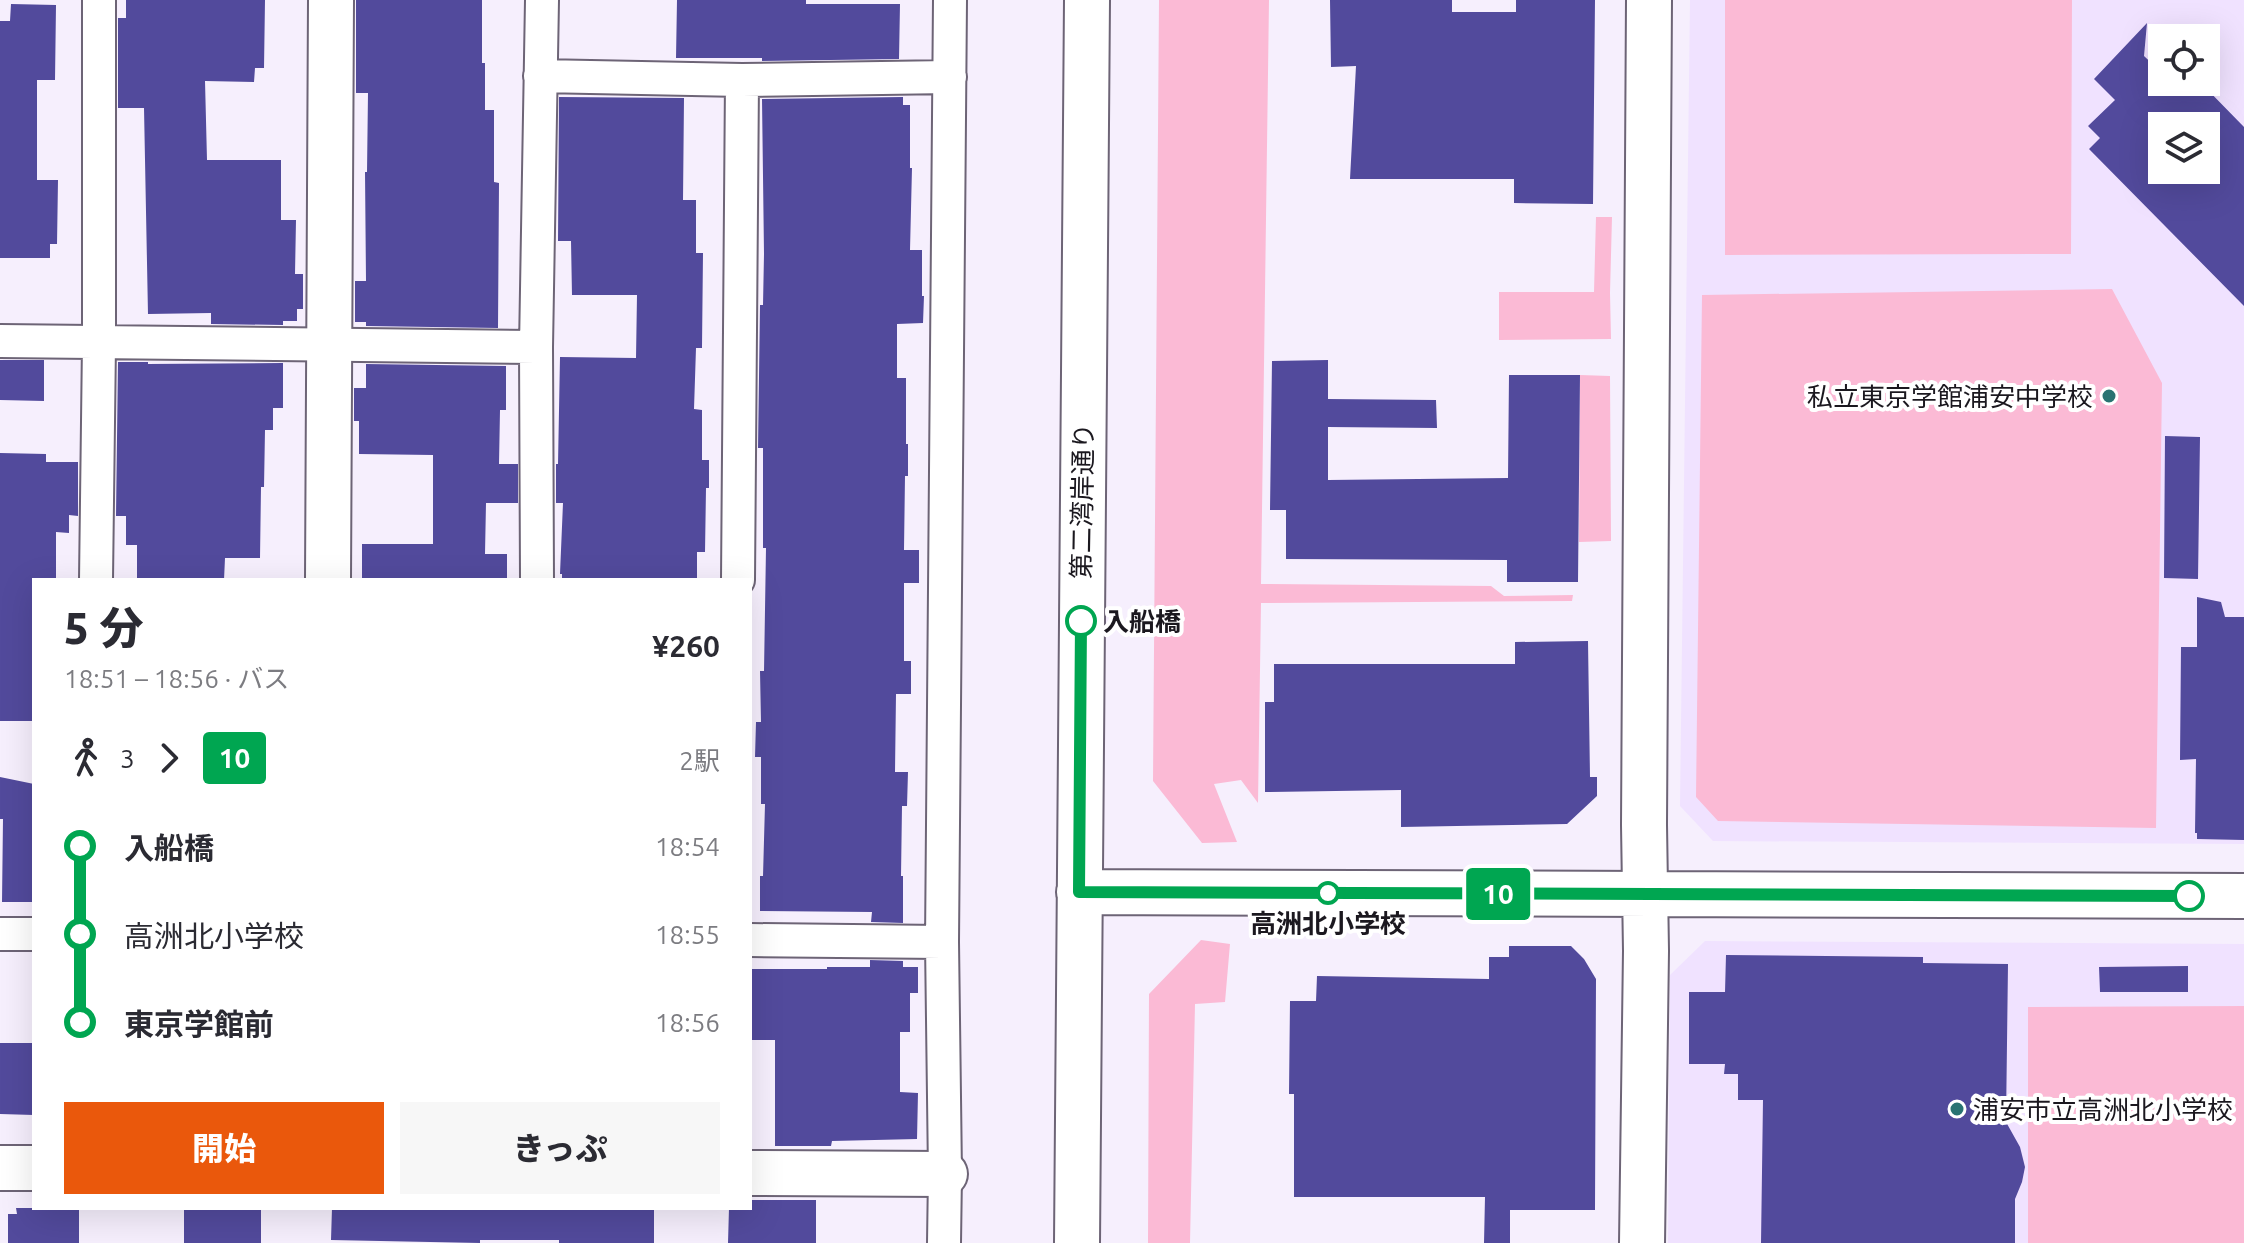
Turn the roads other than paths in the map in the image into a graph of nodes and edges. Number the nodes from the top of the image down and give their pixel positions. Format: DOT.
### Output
graph roads {
  1 [pos="99,0"];
  2 [pos="331,0"];
  3 [pos="542,0"];
  4 [pos="950,0"];
  5 [pos="1087,0"];
  6 [pos="1649,0"];
  7 [pos="540,76"];
  8 [pos="950,77"];
  9 [pos="742,80"];
  10 [pos="0,341"];
  11 [pos="99,343"];
  12 [pos="330,346"];
  13 [pos="536,347"];
  14 [pos="96,578"];
  15 [pos="328,578"];
  16 [pos="537,578"];
  17 [pos="738,578"];
  18 [pos="1079,892"];
  19 [pos="1646,895"];
  20 [pos="2244,896"];
  21 [pos="0,934"];
  22 [pos="32,934"];
  23 [pos="752,940"];
  24 [pos="942,942"];
  25 [pos="0,1168"];
  26 [pos="32,1168"];
  27 [pos="752,1173"];
  28 [pos="945,1174"];
  29 [pos="944,1243"];
  30 [pos="1077,1243"];
  31 [pos="1642,1243"];
  1 -- 11 [label="street"];
  2 -- 12 [label="street"];
  3 -- 7 [label="street"];
  4 -- 8 [label="street"];
  5 -- 18 [label="street, 第二湾岸通り"];
  6 -- 19 [label="street"];
  7 -- 9 [label="street"];
  7 -- 13 [label="street"];
  8 -- 9 [label="street"];
  8 -- 24 [label="street"];
  9 -- 17 [label="street"];
  10 -- 11 [label="street"];
  11 -- 12 [label="street"];
  11 -- 14 [label="street"];
  12 -- 13 [label="street"];
  12 -- 15 [label="street"];
  13 -- 16 [label="street"];
  18 -- 19 [label="street"];
  18 -- 30 [label="street, 第二湾岸通り"];
  19 -- 20 [label="street"];
  19 -- 31 [label="street"];
  21 -- 22 [label="street"];
  23 -- 24 [label="street"];
  24 -- 28 [label="street"];
  25 -- 26 [label="street"];
  27 -- 28 [label="street"];
  28 -- 29 [label="street"];
}
